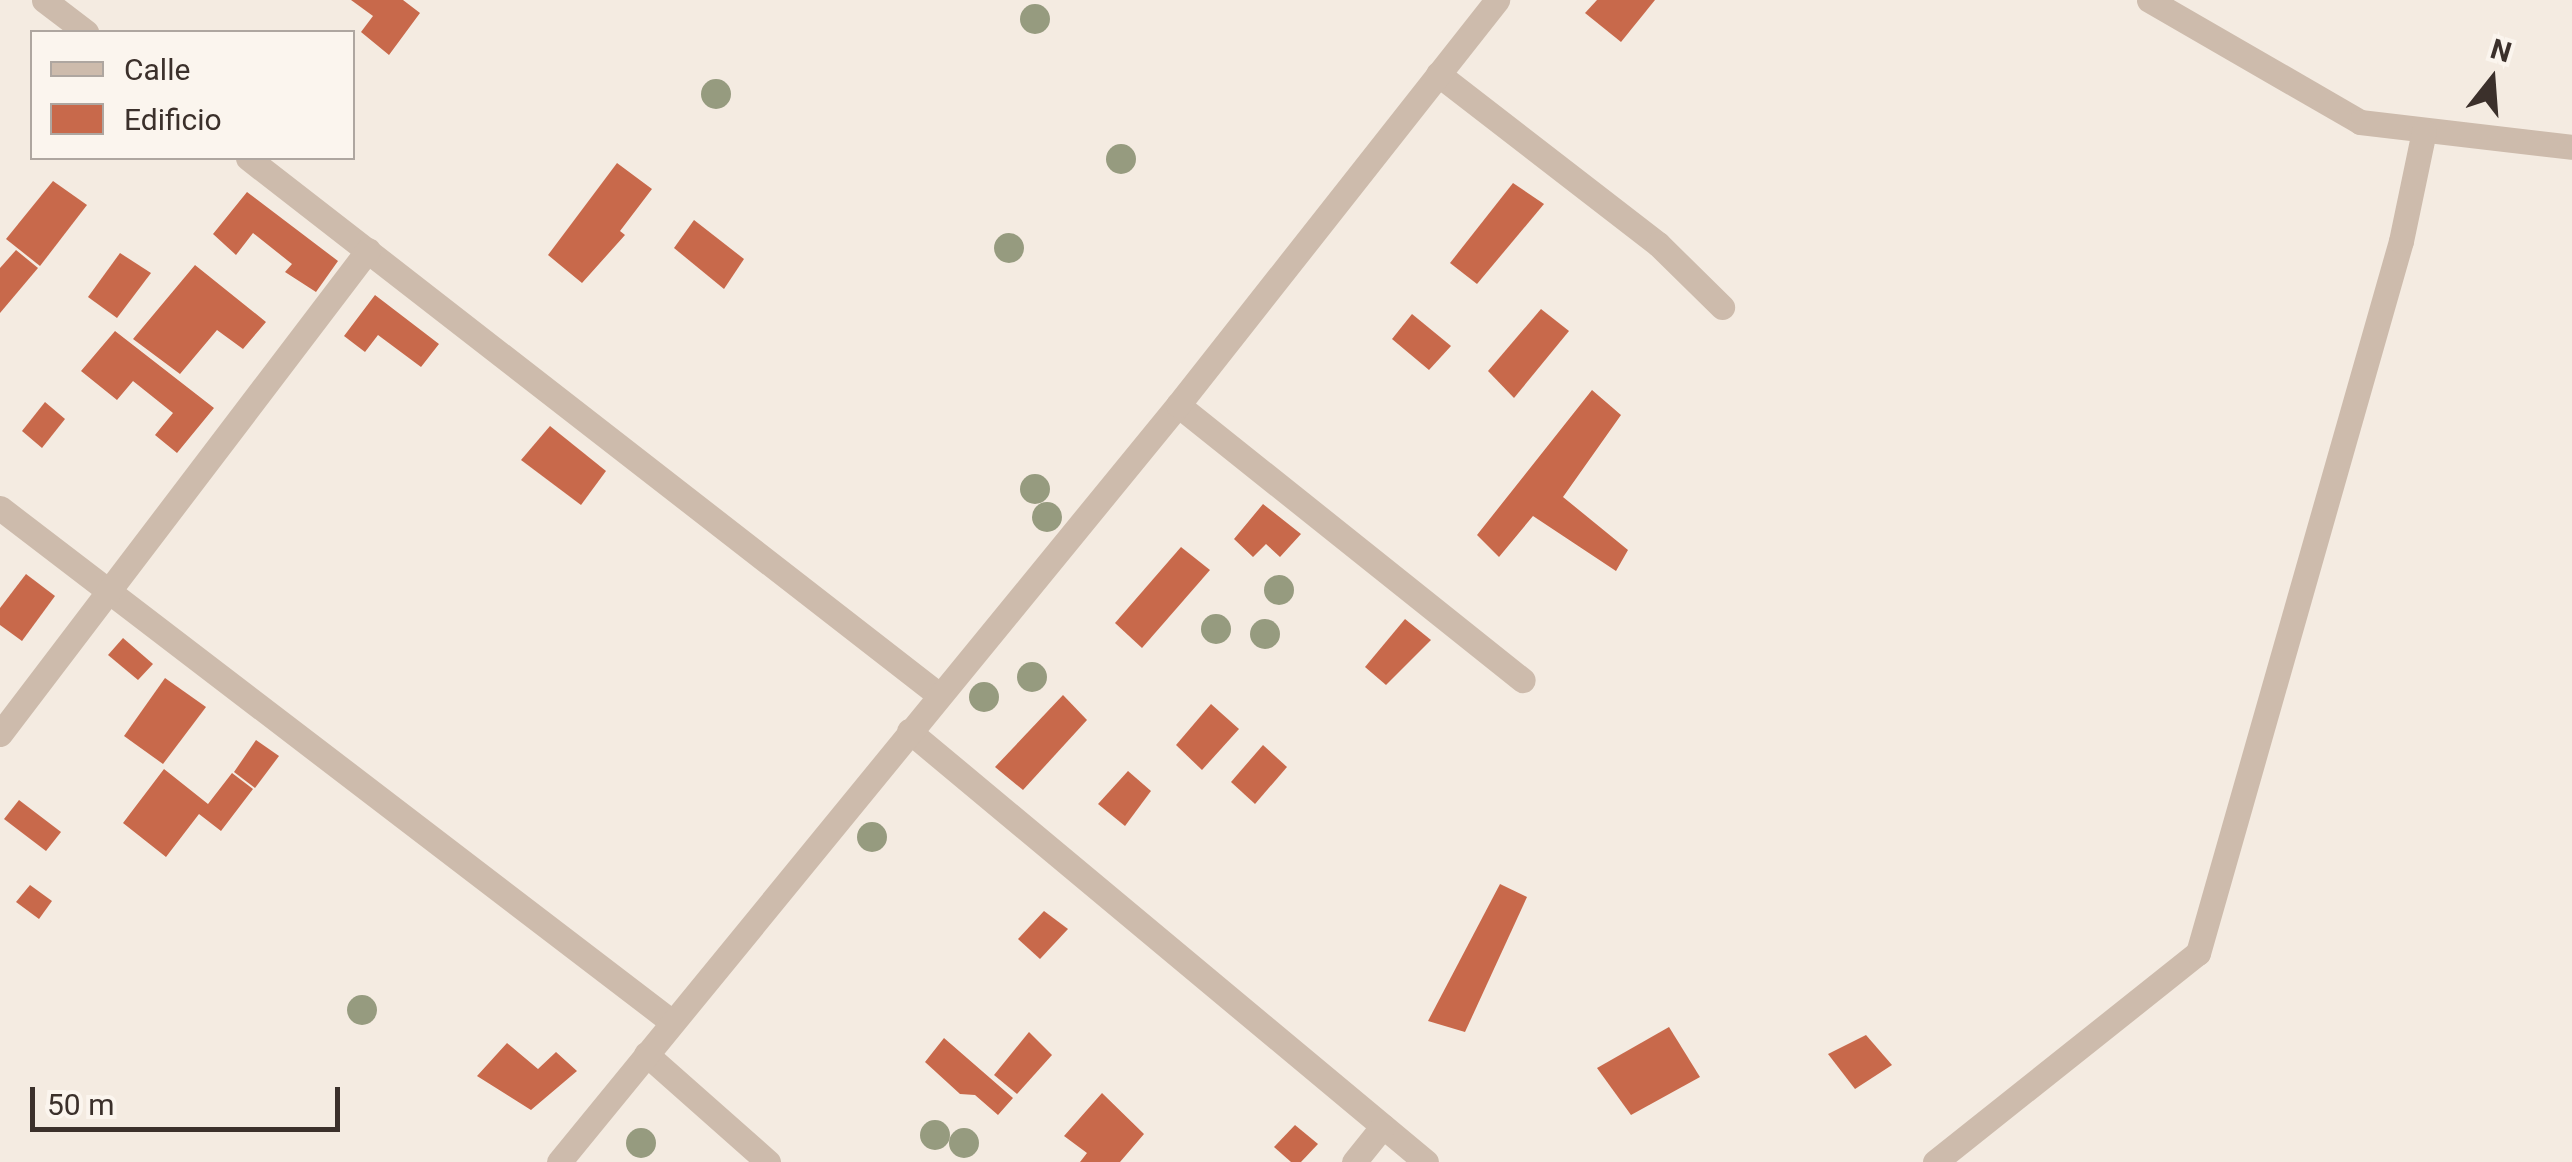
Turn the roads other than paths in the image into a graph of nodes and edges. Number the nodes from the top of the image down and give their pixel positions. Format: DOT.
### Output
graph roads {
  1 [pos="44,0"];
  2 [pos="1497,0"];
  3 [pos="2149,0"];
  4 [pos="83,30"];
  5 [pos="1438,74"];
  6 [pos="2424,131"];
  7 [pos="2572,148"];
  8 [pos="251,160"];
  9 [pos="368,250"];
  10 [pos="1722,307"];
  11 [pos="1178,405"];
  12 [pos="0,508"];
  13 [pos="110,590"];
  14 [pos="1523,680"];
  15 [pos="939,695"];
  16 [pos="909,731"];
  17 [pos="0,734"];
  18 [pos="672,1022"];
  19 [pos="646,1054"];
  20 [pos="1383,1126"];
  21 [pos="559,1162"];
  22 [pos="768,1162"];
  23 [pos="1354,1162"];
  24 [pos="1426,1162"];
  25 [pos="1935,1162"];
  1 -- 4 [label="street"];
  2 -- 5 [label="street"];
  3 -- 6 [label="street"];
  5 -- 10 [label="street"];
  5 -- 11 [label="street"];
  6 -- 7 [label="street"];
  6 -- 25 [label="street"];
  8 -- 9 [label="street"];
  9 -- 13 [label="street"];
  9 -- 15 [label="street"];
  11 -- 14 [label="street"];
  11 -- 15 [label="street"];
  12 -- 13 [label="street"];
  13 -- 17 [label="street"];
  13 -- 18 [label="street"];
  15 -- 16 [label="street"];
  16 -- 18 [label="street"];
  16 -- 20 [label="street"];
  18 -- 19 [label="street"];
  19 -- 21 [label="street"];
  19 -- 22 [label="street"];
  20 -- 23 [label="street"];
  20 -- 24 [label="street"];
}
